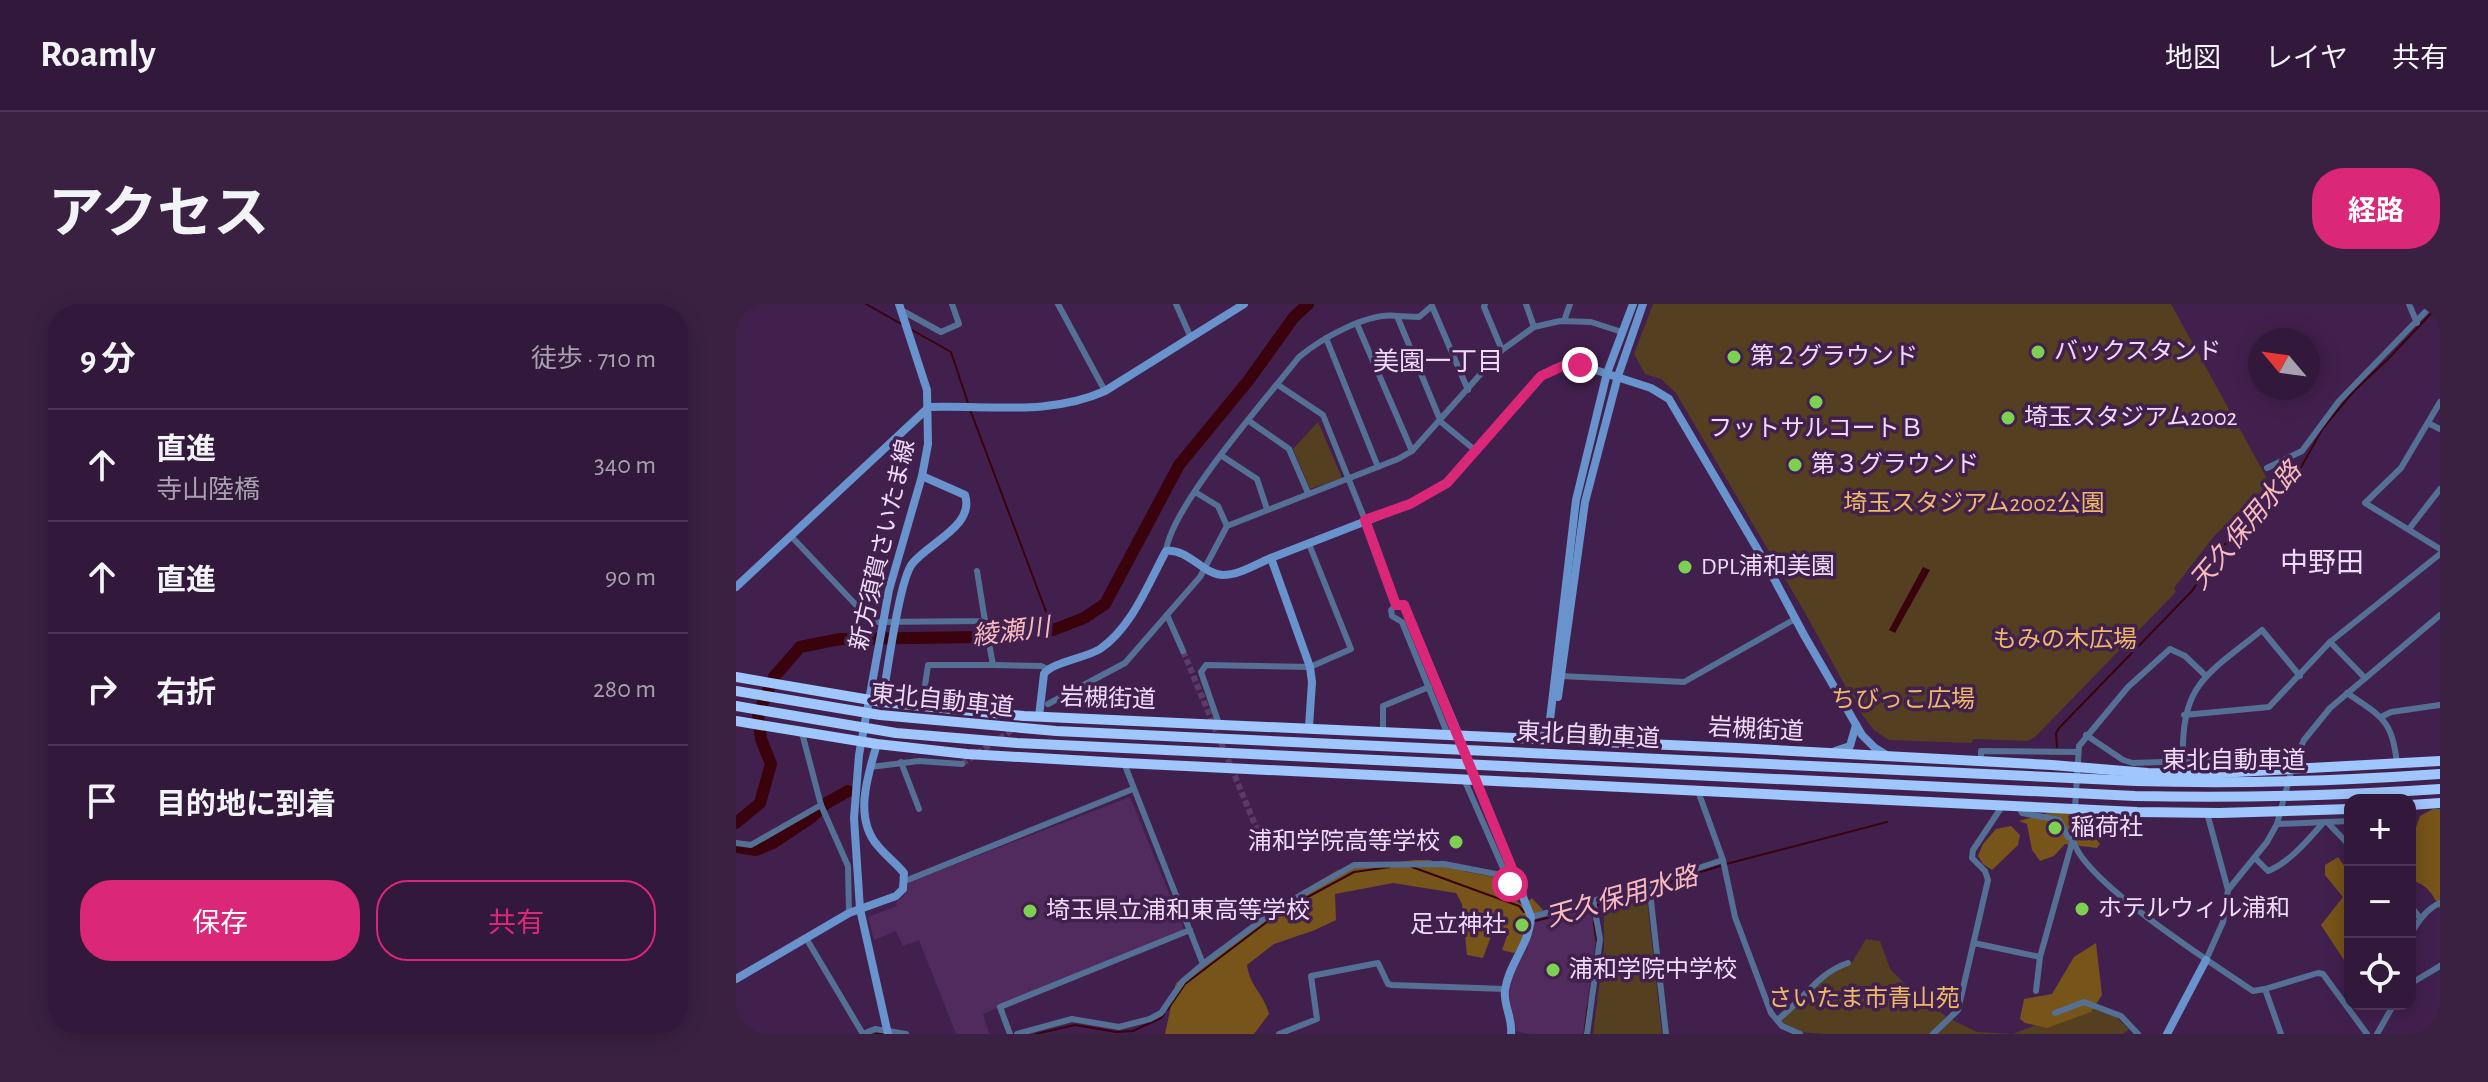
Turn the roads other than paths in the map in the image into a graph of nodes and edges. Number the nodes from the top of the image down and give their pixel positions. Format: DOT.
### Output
graph roads {
  1 [pos="952,304"];
  2 [pos="1058,304"];
  3 [pos="1176,304"];
  4 [pos="1244,304"];
  5 [pos="1485,304"];
  6 [pos="1526,304"];
  7 [pos="1570,304"];
  8 [pos="1633,304"];
  9 [pos="1643,304"];
  10 [pos="2409,304"];
  11 [pos="2433,304"];
  12 [pos="1433,305"];
  13 [pos="900,307"];
  14 [pos="1397,316"];
  15 [pos="1564,321"];
  16 [pos="2417,323"];
  17 [pos="1357,324"];
  18 [pos="1534,327"];
  19 [pos="1622,332"];
  20 [pos="1191,338"];
  21 [pos="1326,338"];
  22 [pos="1502,350"];
  23 [pos="1607,373"];
  24 [pos="1618,376"];
  25 [pos="1278,385"];
  26 [pos="1468,390"];
  27 [pos="1105,391"];
  28 [pos="2440,402"];
  29 [pos="929,407"];
  30 [pos="1249,421"];
  31 [pos="1441,422"];
  32 [pos="2428,423"];
  33 [pos="2440,429"];
  34 [pos="1412,451"];
  35 [pos="1476,451"];
  36 [pos="1222,456"];
  37 [pos="1378,467"];
  38 [pos="2267,468"];
  39 [pos="922,476"];
  40 [pos="1349,479"];
  41 [pos="2440,489"];
  42 [pos="1195,492"];
  43 [pos="1308,493"];
  44 [pos="1267,509"];
  45 [pos="1365,520"];
  46 [pos="1227,526"];
  47 [pos="2409,529"];
  48 [pos="791,536"];
  49 [pos="1309,544"];
  50 [pos="1166,551"];
  51 [pos="2440,552"];
  52 [pos="1271,558"];
  53 [pos="1206,567"];
  54 [pos="977,571"];
  55 [pos="736,587"];
  56 [pos="1396,605"];
  57 [pos="1167,615"];
  58 [pos="2440,615"];
  59 [pos="1795,619"];
  60 [pos="985,621"];
  61 [pos="2330,642"];
  62 [pos="1183,651"];
  63 [pos="993,665"];
  64 [pos="1310,667"];
  65 [pos="1048,669"];
  66 [pos="1561,676"];
  67 [pos="2206,676"];
  68 [pos="2300,676"];
  69 [pos="736,677"];
  70 [pos="2365,678"];
  71 [pos="1429,687"];
  72 [pos="741,692"];
  73 [pos="2347,693"];
  74 [pos="882,702"];
  75 [pos="1048,704"];
  76 [pos="2440,705"];
  77 [pos="922,706"];
  78 [pos="737,707"];
  79 [pos="2184,715"];
  80 [pos="1039,716"];
  81 [pos="2381,717"];
  82 [pos="736,721"];
  83 [pos="1219,724"];
  84 [pos="1856,724"];
  85 [pos="1309,727"];
  86 [pos="797,732"];
  87 [pos="1383,732"];
  88 [pos="1448,735"];
  89 [pos="2086,735"];
  90 [pos="1530,740"];
  91 [pos="1568,742"];
  92 [pos="877,744"];
  93 [pos="2077,752"];
  94 [pos="1827,753"];
  95 [pos="1889,756"];
  96 [pos="1984,756"];
  97 [pos="2183,761"];
  98 [pos="2440,761"];
  99 [pos="901,762"];
  100 [pos="1124,763"];
  101 [pos="962,764"];
  102 [pos="2397,765"];
  103 [pos="870,767"];
  104 [pos="2131,767"];
  105 [pos="2232,772"];
  106 [pos="2440,774"];
  107 [pos="1464,779"];
  108 [pos="1133,789"];
  109 [pos="2440,789"];
  110 [pos="1698,791"];
  111 [pos="2440,803"];
  112 [pos="821,805"];
  113 [pos="2003,805"];
  114 [pos="2416,805"];
  115 [pos="2019,806"];
  116 [pos="919,809"];
  117 [pos="2344,809"];
  118 [pos="2207,813"];
  119 [pos="2277,821"];
  120 [pos="2344,821"];
  121 [pos="2325,822"];
  122 [pos="2073,839"];
  123 [pos="2344,840"];
  124 [pos="736,843"];
  125 [pos="2255,858"];
  126 [pos="1723,860"];
  127 [pos="1506,876"];
  128 [pos="905,881"];
  129 [pos="1649,883"];
  130 [pos="2228,890"];
  131 [pos="1522,893"];
  132 [pos="1593,900"];
  133 [pos="2440,903"];
  134 [pos="860,909"];
  135 [pos="849,913"];
  136 [pos="2416,913"];
  137 [pos="1531,917"];
  138 [pos="2420,918"];
  139 [pos="2416,925"];
  140 [pos="1190,930"];
  141 [pos="806,938"];
  142 [pos="1974,943"];
  143 [pos="2040,957"];
  144 [pos="2206,960"];
  145 [pos="1848,963"];
  146 [pos="1203,964"];
  147 [pos="2440,966"];
  148 [pos="736,979"];
  149 [pos="2416,980"];
  150 [pos="1505,989"];
  151 [pos="2265,989"];
  152 [pos="2036,991"];
  153 [pos="2344,995"];
  154 [pos="2340,997"];
  155 [pos="2391,1010"];
  156 [pos="2055,1013"];
  157 [pos="736,1017"];
  158 [pos="1777,1020"];
  159 [pos="887,1032"];
  160 [pos="2133,1032"];
  161 [pos="1514,1033"];
  162 [pos="746,1034"];
  163 [pos="906,1034"];
  164 [pos="1010,1034"];
  165 [pos="1017,1034"];
  166 [pos="1279,1034"];
  167 [pos="1587,1034"];
  168 [pos="1666,1034"];
  169 [pos="1800,1034"];
  170 [pos="1933,1034"];
  171 [pos="2167,1034"];
  172 [pos="2281,1034"];
  173 [pos="2367,1034"];
  174 [pos="2377,1034"];
  1 -- 13 [label="street"];
  2 -- 27 [label="street"];
  3 -- 20 [label="street"];
  4 -- 20 [label="street"];
  5 -- 22 [label="street"];
  6 -- 18 [label="street"];
  7 -- 15 [label="street"];
  8 -- 19 [label="street"];
  9 -- 24 [label="street"];
  10 -- 16 [label="street"];
  11 -- 16 [label="street"];
  12 -- 14 [label="street"];
  12 -- 26 [label="street"];
  13 -- 29 [label="street, 新方須賀さいたま線"];
  14 -- 17 [label="street"];
  14 -- 31 [label="street"];
  15 -- 18 [label="street"];
  15 -- 19 [label="street"];
  16 -- 38 [label="street"];
  17 -- 21 [label="street"];
  17 -- 34 [label="street"];
  18 -- 22 [label="street"];
  19 -- 23 [label="street"];
  20 -- 27 [label="street"];
  21 -- 25 [label="street"];
  21 -- 37 [label="street"];
  22 -- 26 [label="street"];
  23 -- 24 [label="street"];
  23 -- 35 [label="street"];
  23 -- 90 [label="street"];
  24 -- 59 [label="street"];
  24 -- 66 [label="street"];
  25 -- 30 [label="street"];
  25 -- 40 [label="street"];
  26 -- 31 [label="street"];
  27 -- 29 [label="street"];
  28 -- 32 [label="street"];
  29 -- 39 [label="street, 新方須賀さいたま線"];
  29 -- 48 [label="street"];
  30 -- 36 [label="street"];
  30 -- 43 [label="street"];
  31 -- 34 [label="street"];
  31 -- 35 [label="street"];
  32 -- 33 [label="street"];
  32 -- 47 [label="street"];
  34 -- 37 [label="street"];
  35 -- 45 [label="street"];
  36 -- 42 [label="street"];
  36 -- 44 [label="street"];
  37 -- 40 [label="street"];
  39 -- 74 [label="street"];
  39 -- 134 [label="street, 新方須賀さいたま線"];
  40 -- 43 [label="street"];
  40 -- 45 [label="street"];
  41 -- 47 [label="street"];
  42 -- 46 [label="street"];
  42 -- 50 [label="street"];
  43 -- 44 [label="street"];
  44 -- 46 [label="street"];
  45 -- 49 [label="street"];
  45 -- 56 [label="street"];
  46 -- 53 [label="street"];
  47 -- 51 [label="street"];
  48 -- 55 [label="street"];
  48 -- 60 [label="street"];
  49 -- 52 [label="street"];
  49 -- 64 [label="street"];
  50 -- 53 [label="street"];
  50 -- 65 [label="street"];
  51 -- 61 [label="street"];
  52 -- 53 [label="street"];
  52 -- 64 [label="street"];
  53 -- 57 [label="street"];
  54 -- 60 [label="street"];
  56 -- 71 [label="street"];
  56 -- 131 [label="street"];
  57 -- 62 [label="street"];
  57 -- 75 [label="street"];
  58 -- 70 [label="street"];
  59 -- 66 [label="street"];
  59 -- 84 [label="street"];
  60 -- 63 [label="street"];
  61 -- 68 [label="street"];
  61 -- 70 [label="street"];
  63 -- 65 [label="street"];
  63 -- 77 [label="street"];
  64 -- 83 [label="street"];
  64 -- 85 [label="street"];
  65 -- 80 [label="street"];
  66 -- 91 [label="street"];
  67 -- 68 [label="street"];
  67 -- 79 [label="street"];
  67 -- 89 [label="street"];
  68 -- 79 [label="street"];
  69 -- 74 [label="highway, 岩槻街道"];
  70 -- 73 [label="street"];
  71 -- 87 [label="street"];
  71 -- 88 [label="street"];
  72 -- 106 [label="highway, 東北自動車道"];
  73 -- 81 [label="street"];
  73 -- 119 [label="street"];
  74 -- 77 [label="highway, 岩槻街道"];
  76 -- 81 [label="street"];
  77 -- 80 [label="highway, 岩槻街道"];
  78 -- 109 [label="highway, 東北自動車道"];
  79 -- 97 [label="street"];
  80 -- 83 [label="highway, 岩槻街道"];
  81 -- 102 [label="street"];
  82 -- 86 [label="highway"];
  83 -- 85 [label="highway, 岩槻街道"];
  84 -- 94 [label="street"];
  84 -- 95 [label="street"];
  85 -- 87 [label="highway, 岩槻街道"];
  86 -- 92 [label="highway"];
  86 -- 112 [label="street"];
  87 -- 88 [label="highway, 岩槻街道"];
  88 -- 90 [label="highway, 岩槻街道"];
  89 -- 93 [label="street"];
  89 -- 104 [label="street"];
  90 -- 91 [label="highway, 岩槻街道"];
  91 -- 94 [label="highway, 岩槻街道"];
  92 -- 100 [label="highway"];
  92 -- 103 [label="street"];
  93 -- 96 [label="street"];
  93 -- 122 [label="street"];
  94 -- 95 [label="highway, 岩槻街道"];
  95 -- 96 [label="highway, 岩槻街道"];
  96 -- 104 [label="highway, 岩槻街道"];
  97 -- 104 [label="street"];
  97 -- 105 [label="street"];
  98 -- 102 [label="highway, 岩槻街道"];
  99 -- 101 [label="street"];
  99 -- 103 [label="street"];
  99 -- 116 [label="street"];
  100 -- 107 [label="highway"];
  100 -- 108 [label="street"];
  102 -- 105 [label="highway, 岩槻街道"];
  103 -- 128 [label="street"];
  104 -- 105 [label="highway, 岩槻街道"];
  107 -- 110 [label="highway"];
  107 -- 127 [label="street"];
  108 -- 128 [label="street"];
  108 -- 140 [label="street"];
  110 -- 113 [label="highway"];
  110 -- 126 [label="street"];
  111 -- 114 [label="highway"];
  112 -- 124 [label="street"];
  112 -- 135 [label="street"];
  113 -- 115 [label="highway"];
  113 -- 142 [label="street"];
  115 -- 118 [label="highway"];
  115 -- 122 [label="street"];
  117 -- 118 [label="highway"];
  118 -- 130 [label="street"];
  119 -- 121 [label="street"];
  119 -- 125 [label="street"];
  120 -- 121 [label="street"];
  121 -- 123 [label="street"];
  121 -- 125 [label="street"];
  122 -- 143 [label="street"];
  122 -- 144 [label="street"];
  125 -- 130 [label="street"];
  126 -- 129 [label="street"];
  126 -- 158 [label="street"];
  127 -- 131 [label="street"];
  127 -- 146 [label="street"];
  128 -- 134 [label="street"];
  129 -- 132 [label="street"];
  129 -- 168 [label="street"];
  130 -- 144 [label="street"];
  131 -- 137 [label="street"];
  132 -- 137 [label="street"];
  132 -- 167 [label="street"];
  133 -- 138 [label="street"];
  134 -- 135 [label="street"];
  134 -- 159 [label="street, 新方須賀さいたま線"];
  135 -- 141 [label="street"];
  136 -- 138 [label="street"];
  137 -- 150 [label="street"];
  138 -- 139 [label="street"];
  140 -- 146 [label="street"];
  140 -- 164 [label="street"];
  141 -- 148 [label="street"];
  141 -- 159 [label="street"];
  142 -- 143 [label="street"];
  142 -- 170 [label="street"];
  143 -- 152 [label="street"];
  144 -- 151 [label="street"];
  144 -- 171 [label="street"];
  145 -- 158 [label="street"];
  146 -- 165 [label="street"];
  147 -- 149 [label="street"];
  150 -- 161 [label="street"];
  150 -- 166 [label="street"];
  151 -- 154 [label="street"];
  151 -- 172 [label="street"];
  153 -- 154 [label="street"];
  154 -- 173 [label="street"];
  155 -- 174 [label="street"];
  156 -- 160 [label="street"];
  157 -- 162 [label="street"];
  158 -- 169 [label="street"];
  159 -- 163 [label="street"];
}
